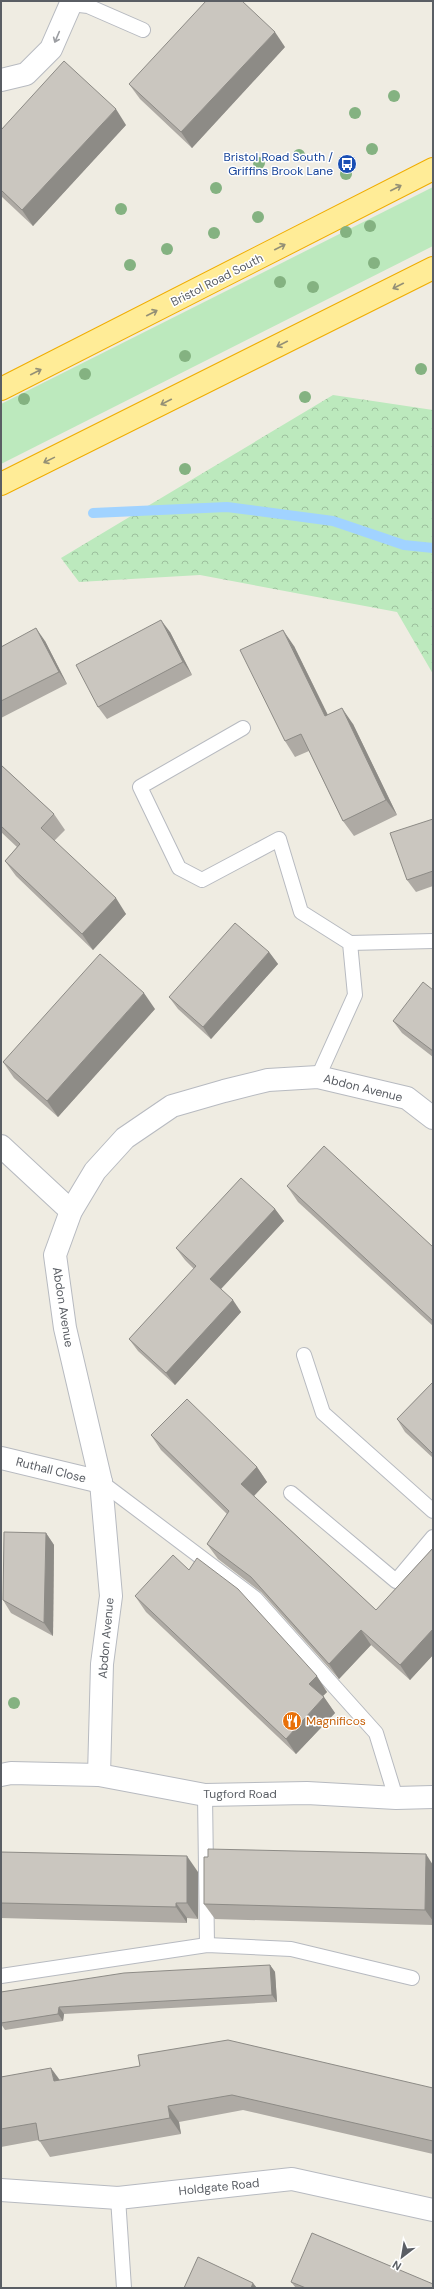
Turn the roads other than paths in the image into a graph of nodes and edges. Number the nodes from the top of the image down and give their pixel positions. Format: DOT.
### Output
graph roads {
  1 [pos="72,2"];
  2 [pos="142,30"];
  3 [pos="1,80"];
  4 [pos="433,169"];
  5 [pos="433,268"];
  6 [pos="1,389"];
  7 [pos="1,484"];
  8 [pos="243,728"];
  9 [pos="433,941"];
  10 [pos="350,943"];
  11 [pos="318,1077"];
  12 [pos="433,1118"];
  13 [pos="1,1146"];
  14 [pos="71,1211"];
  15 [pos="304,1355"];
  16 [pos="1,1458"];
  17 [pos="101,1482"];
  18 [pos="291,1493"];
  19 [pos="433,1510"];
  20 [pos="433,1537"];
  21 [pos="1,1775"];
  22 [pos="98,1776"];
  23 [pos="205,1795"];
  24 [pos="433,1797"];
  25 [pos="396,1798"];
  26 [pos="207,1945"];
  27 [pos="1,1976"];
  28 [pos="412,1978"];
  29 [pos="1,2190"];
  30 [pos="118,2198"];
  31 [pos="433,2210"];
  32 [pos="124,2288"];
  1 -- 2 [label="lane"];
  1 -- 3 [label="street, one-way"];
  6 -- 4 [label="highway, Bristol Road South, one-way"];
  5 -- 7 [label="highway, one-way"];
  8 -- 10 [label="lane"];
  9 -- 10 [label="lane"];
  10 -- 11 [label="lane"];
  11 -- 12 [label="street, Abdon Avenue"];
  11 -- 14 [label="street, Abdon Avenue"];
  13 -- 14 [label="street"];
  14 -- 17 [label="street, Abdon Avenue"];
  15 -- 19 [label="lane"];
  16 -- 17 [label="street, Ruthall Close"];
  17 -- 22 [label="street, Abdon Avenue"];
  17 -- 25 [label="lane"];
  18 -- 20 [label="lane"];
  21 -- 22 [label="street, Tugford Road"];
  22 -- 23 [label="street, Tugford Road"];
  23 -- 25 [label="street, Tugford Road"];
  23 -- 26 [label="lane"];
  24 -- 25 [label="street, Tugford Road"];
  26 -- 27 [label="lane"];
  26 -- 28 [label="lane"];
  29 -- 30 [label="street, Holdgate Road"];
  30 -- 31 [label="street, Holdgate Road"];
  30 -- 32 [label="lane"];
}
